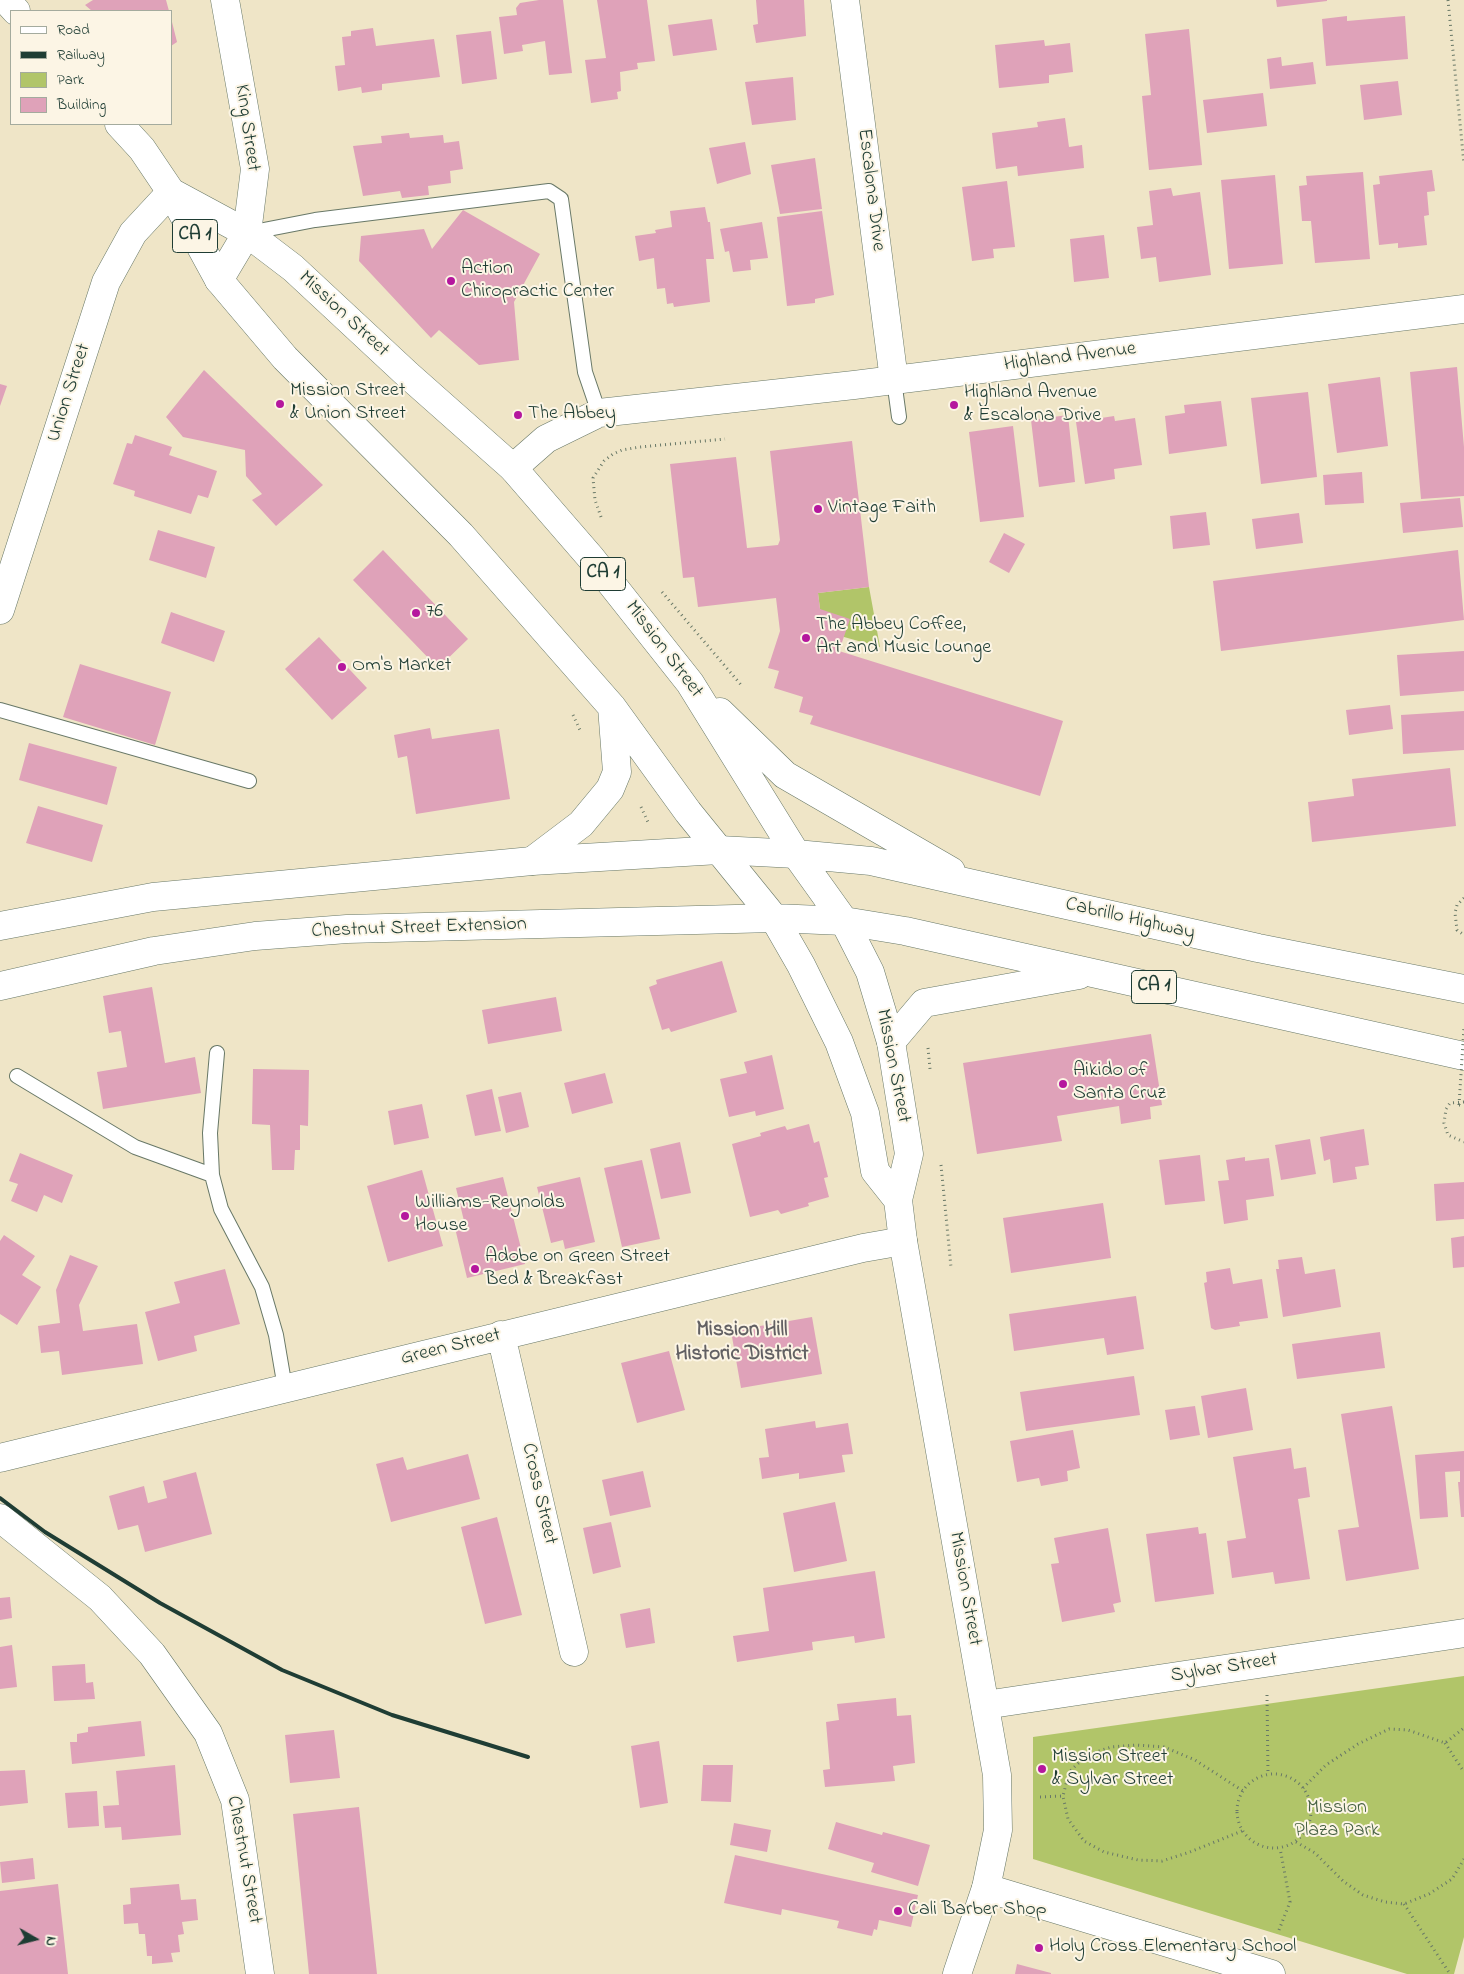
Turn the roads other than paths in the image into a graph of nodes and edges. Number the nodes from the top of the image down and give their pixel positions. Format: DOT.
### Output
graph roads {
  1 [pos="6,0"];
  2 [pos="225,0"];
  3 [pos="845,0"];
  4 [pos="15,10"];
  5 [pos="120,125"];
  6 [pos="171,192"];
  7 [pos="246,233"];
  8 [pos="219,280"];
  9 [pos="1464,309"];
  10 [pos="894,380"];
  11 [pos="599,414"];
  12 [pos="899,417"];
  13 [pos="513,468"];
  14 [pos="0,610"];
  15 [pos="690,682"];
  16 [pos="612,707"];
  17 [pos="0,710"];
  18 [pos="249,781"];
  19 [pos="719,850"];
  20 [pos="796,854"];
  21 [pos="532,861"];
  22 [pos="973,884"];
  23 [pos="774,918"];
  24 [pos="844,921"];
  25 [pos="0,926"];
  26 [pos="1092,972"];
  27 [pos="0,986"];
  28 [pos="1464,990"];
  29 [pos="891,1042"];
  30 [pos="217,1053"];
  31 [pos="1464,1056"];
  32 [pos="16,1076"];
  33 [pos="212,1175"];
  34 [pos="898,1200"];
  35 [pos="903,1241"];
  36 [pos="501,1336"];
  37 [pos="285,1388"];
  38 [pos="0,1458"];
  39 [pos="0,1501"];
  40 [pos="8,1523"];
  41 [pos="1464,1633"];
  42 [pos="574,1652"];
  43 [pos="985,1705"];
  44 [pos="986,1888"];
  45 [pos="260,1974"];
  46 [pos="957,1974"];
  47 [pos="1271,1974"];
  1 -- 4 [label="main road"];
  2 -- 7 [label="main road, King Street"];
  3 -- 10 [label="main road, Escalona Drive"];
  5 -- 6 [label="main road, Mission Street / CA 1"];
  6 -- 7 [label="main road, Mission Street / CA 1"];
  6 -- 8 [label="main road, Mission Street / CA 1"];
  6 -- 14 [label="main road, Union Street"];
  7 -- 8 [label="main road, King Street"];
  7 -- 11 [label="lane"];
  7 -- 13 [label="main road, Mission Street / CA 1"];
  8 -- 16 [label="main road, Mission Street / CA 1"];
  9 -- 10 [label="main road, Highland Avenue"];
  10 -- 11 [label="main road, Highland Avenue"];
  10 -- 12 [label="lane"];
  11 -- 13 [label="main road, Highland Avenue"];
  13 -- 15 [label="main road, Mission Street / CA 1"];
  15 -- 20 [label="main road, Mission Street"];
  15 -- 22 [label="main road, CA 1"];
  16 -- 19 [label="main road, Mission Street / CA 1"];
  16 -- 21 [label="main road"];
  17 -- 18 [label="lane"];
  19 -- 20 [label="main road"];
  19 -- 21 [label="main road"];
  19 -- 23 [label="main road, Mission Street / CA 1"];
  20 -- 22 [label="main road, Cabrillo Highway / CA 1"];
  20 -- 24 [label="main road, Mission Street"];
  21 -- 25 [label="main road"];
  22 -- 28 [label="main road, Cabrillo Highway / CA 1"];
  23 -- 24 [label="main road, Chestnut Street Extension / CA 1"];
  23 -- 27 [label="main road, Chestnut Street Extension"];
  23 -- 34 [label="main road, Mission Street"];
  24 -- 26 [label="main road, CA 1"];
  24 -- 29 [label="main road, Mission Street"];
  26 -- 29 [label="main road"];
  26 -- 31 [label="main road, CA 1"];
  29 -- 34 [label="main road, Mission Street"];
  30 -- 33 [label="lane"];
  32 -- 33 [label="lane"];
  33 -- 37 [label="lane"];
  34 -- 35 [label="main road, Mission Street"];
  35 -- 36 [label="main road, Green Street"];
  35 -- 43 [label="main road, Mission Street"];
  36 -- 37 [label="main road, Green Street"];
  36 -- 42 [label="main road, Cross Street"];
  37 -- 38 [label="main road, Green Street"];
  39 -- 40 [label="main road, Chestnut Street"];
  40 -- 45 [label="main road, Chestnut Street"];
  41 -- 43 [label="main road, Sylvar Street"];
  43 -- 44 [label="main road, Mission Street"];
  44 -- 46 [label="main road, Mission Street"];
  44 -- 47 [label="main road"];
}
